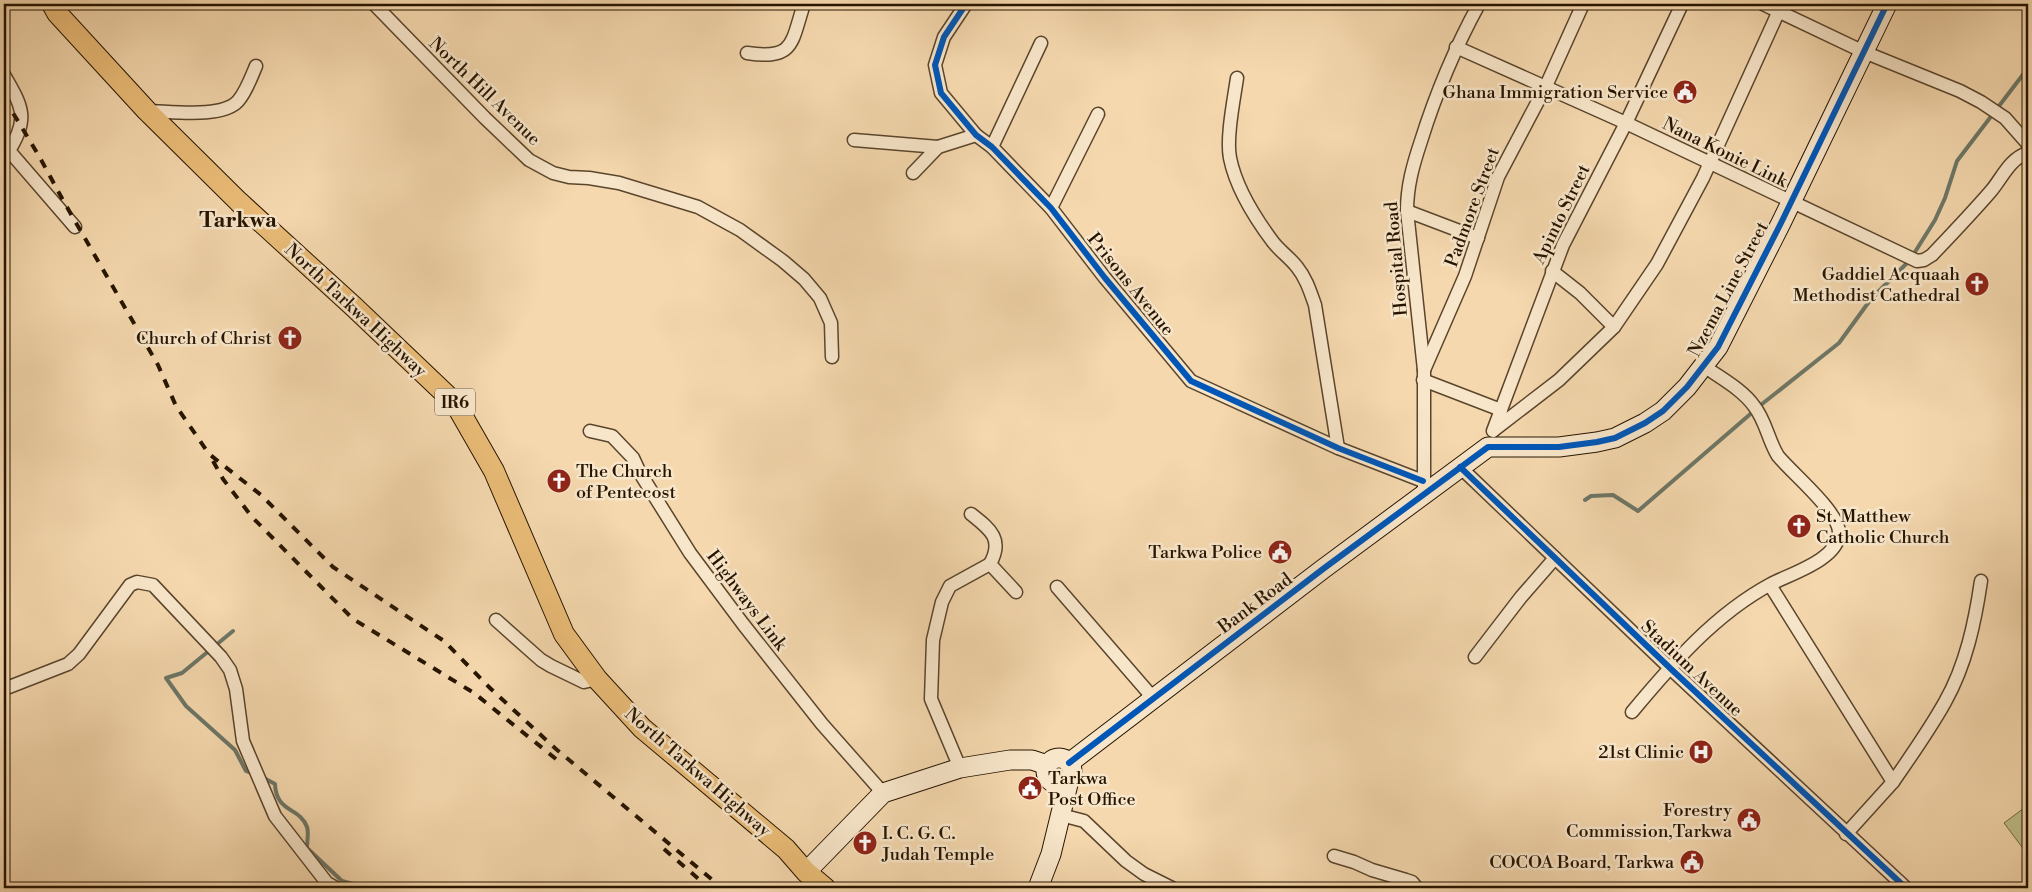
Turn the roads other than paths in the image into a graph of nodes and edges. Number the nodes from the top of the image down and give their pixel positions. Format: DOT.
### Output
graph roads {
  1 [pos="52,4"];
  2 [pos="374,4"];
  3 [pos="804,4"];
  4 [pos="966,4"];
  5 [pos="1478,4"];
  6 [pos="1583,4"];
  7 [pos="1682,4"];
  8 [pos="1763,4"];
  9 [pos="1887,4"];
  10 [pos="1780,7"];
  11 [pos="1041,43"];
  12 [pos="1456,47"];
  13 [pos="1864,52"];
  14 [pos="747,53"];
  15 [pos="256,66"];
  16 [pos="4,75"];
  17 [pos="1237,78"];
  18 [pos="1546,86"];
  19 [pos="146,111"];
  20 [pos="1098,114"];
  21 [pos="1626,123"];
  22 [pos="976,135"];
  23 [pos="854,140"];
  24 [pos="2028,144"];
  25 [pos="938,147"];
  26 [pos="992,147"];
  27 [pos="6,148"];
  28 [pos="2028,153"];
  29 [pos="1709,164"];
  30 [pos="913,173"];
  31 [pos="1790,202"];
  32 [pos="1051,208"];
  33 [pos="1407,211"];
  34 [pos="75,227"];
  35 [pos="1478,238"];
  36 [pos="1552,271"];
  37 [pos="1614,327"];
  38 [pos="832,357"];
  39 [pos="1704,366"];
  40 [pos="1424,375"];
  41 [pos="1501,410"];
  42 [pos="590,431"];
  43 [pos="1491,439"];
  44 [pos="1338,448"];
  45 [pos="1460,467"];
  46 [pos="1424,488"];
  47 [pos="971,514"];
  48 [pos="1556,558"];
  49 [pos="990,564"];
  50 [pos="1980,581"];
  51 [pos="1770,585"];
  52 [pos="1057,587"];
  53 [pos="1016,592"];
  54 [pos="496,620"];
  55 [pos="1475,657"];
  56 [pos="1671,669"];
  57 [pos="597,679"];
  58 [pos="4,689"];
  59 [pos="1154,699"];
  60 [pos="1632,712"];
  61 [pos="960,768"];
  62 [pos="1069,771"];
  63 [pos="1893,782"];
  64 [pos="883,793"];
  65 [pos="1061,815"];
  66 [pos="1846,834"];
  67 [pos="1334,856"];
  68 [pos="809,868"];
  69 [pos="336,888"];
  70 [pos="825,888"];
  71 [pos="841,888"];
  72 [pos="1038,888"];
  73 [pos="1172,888"];
  74 [pos="1417,888"];
  75 [pos="1906,888"];
  1 -- 19 [label="main road, North Tarkwa Highway / IR6"];
  2 -- 38 [label="street, North Hill Avenue"];
  3 -- 14 [label="street"];
  4 -- 22 [label="street, Prisons Avenue"];
  5 -- 12 [label="street, Hospital Road"];
  6 -- 18 [label="street, Padmore Street"];
  7 -- 21 [label="street, Apinto Street"];
  8 -- 10 [label="street"];
  9 -- 13 [label="street, Nzema Line Street"];
  10 -- 13 [label="street"];
  10 -- 29 [label="street"];
  11 -- 26 [label="street"];
  12 -- 18 [label="street, Nana Konie Link"];
  12 -- 33 [label="street, Hospital Road"];
  13 -- 24 [label="street"];
  13 -- 31 [label="street, Nzema Line Street"];
  15 -- 19 [label="street"];
  16 -- 27 [label="street"];
  17 -- 44 [label="street"];
  18 -- 21 [label="street, Nana Konie Link"];
  18 -- 35 [label="street, Padmore Street"];
  19 -- 57 [label="main road, North Tarkwa Highway / IR6"];
  20 -- 32 [label="street"];
  21 -- 29 [label="street, Nana Konie Link"];
  21 -- 36 [label="street, Apinto Street"];
  22 -- 25 [label="street"];
  22 -- 26 [label="street, Prisons Avenue"];
  23 -- 25 [label="street"];
  25 -- 30 [label="street"];
  26 -- 32 [label="street, Prisons Avenue"];
  27 -- 34 [label="street"];
  28 -- 31 [label="street, Nana Konie Link"];
  29 -- 31 [label="street, Nana Konie Link"];
  29 -- 37 [label="street"];
  31 -- 39 [label="street, Nzema Line Street"];
  32 -- 44 [label="street, Prisons Avenue"];
  33 -- 35 [label="street"];
  33 -- 40 [label="street, Hospital Road"];
  35 -- 40 [label="street, Padmore Street"];
  36 -- 37 [label="street"];
  36 -- 41 [label="street, Apinto Street"];
  37 -- 43 [label="street"];
  39 -- 43 [label="street, Nzema Line Street"];
  39 -- 51 [label="street"];
  40 -- 41 [label="street"];
  40 -- 46 [label="street, Hospital Road"];
  41 -- 43 [label="street, Apinto Street"];
  42 -- 64 [label="street, Highways Link"];
  43 -- 45 [label="street"];
  44 -- 46 [label="street, Prisons Avenue"];
  45 -- 46 [label="street, Bank Road"];
  45 -- 48 [label="street, Stadium Avenue"];
  46 -- 59 [label="street, Bank Road"];
  47 -- 49 [label="street"];
  48 -- 55 [label="street"];
  48 -- 56 [label="street, Stadium Avenue"];
  49 -- 53 [label="street"];
  49 -- 61 [label="street"];
  50 -- 63 [label="street"];
  51 -- 56 [label="street"];
  51 -- 63 [label="street"];
  52 -- 59 [label="street"];
  54 -- 57 [label="street"];
  56 -- 60 [label="street"];
  56 -- 66 [label="street, Stadium Avenue"];
  57 -- 68 [label="main road, North Tarkwa Highway / IR6"];
  58 -- 69 [label="street"];
  59 -- 62 [label="street, Bank Road"];
  61 -- 62 [label="street"];
  61 -- 64 [label="street"];
  62 -- 65 [label="street"];
  63 -- 66 [label="street"];
  64 -- 68 [label="street"];
  65 -- 72 [label="street"];
  65 -- 73 [label="street"];
  66 -- 75 [label="street, Stadium Avenue"];
  67 -- 74 [label="street"];
  68 -- 70 [label="main road, North Tarkwa Highway / IR6"];
  68 -- 71 [label="main road, North Tarkwa Highway / IR6"];
}
